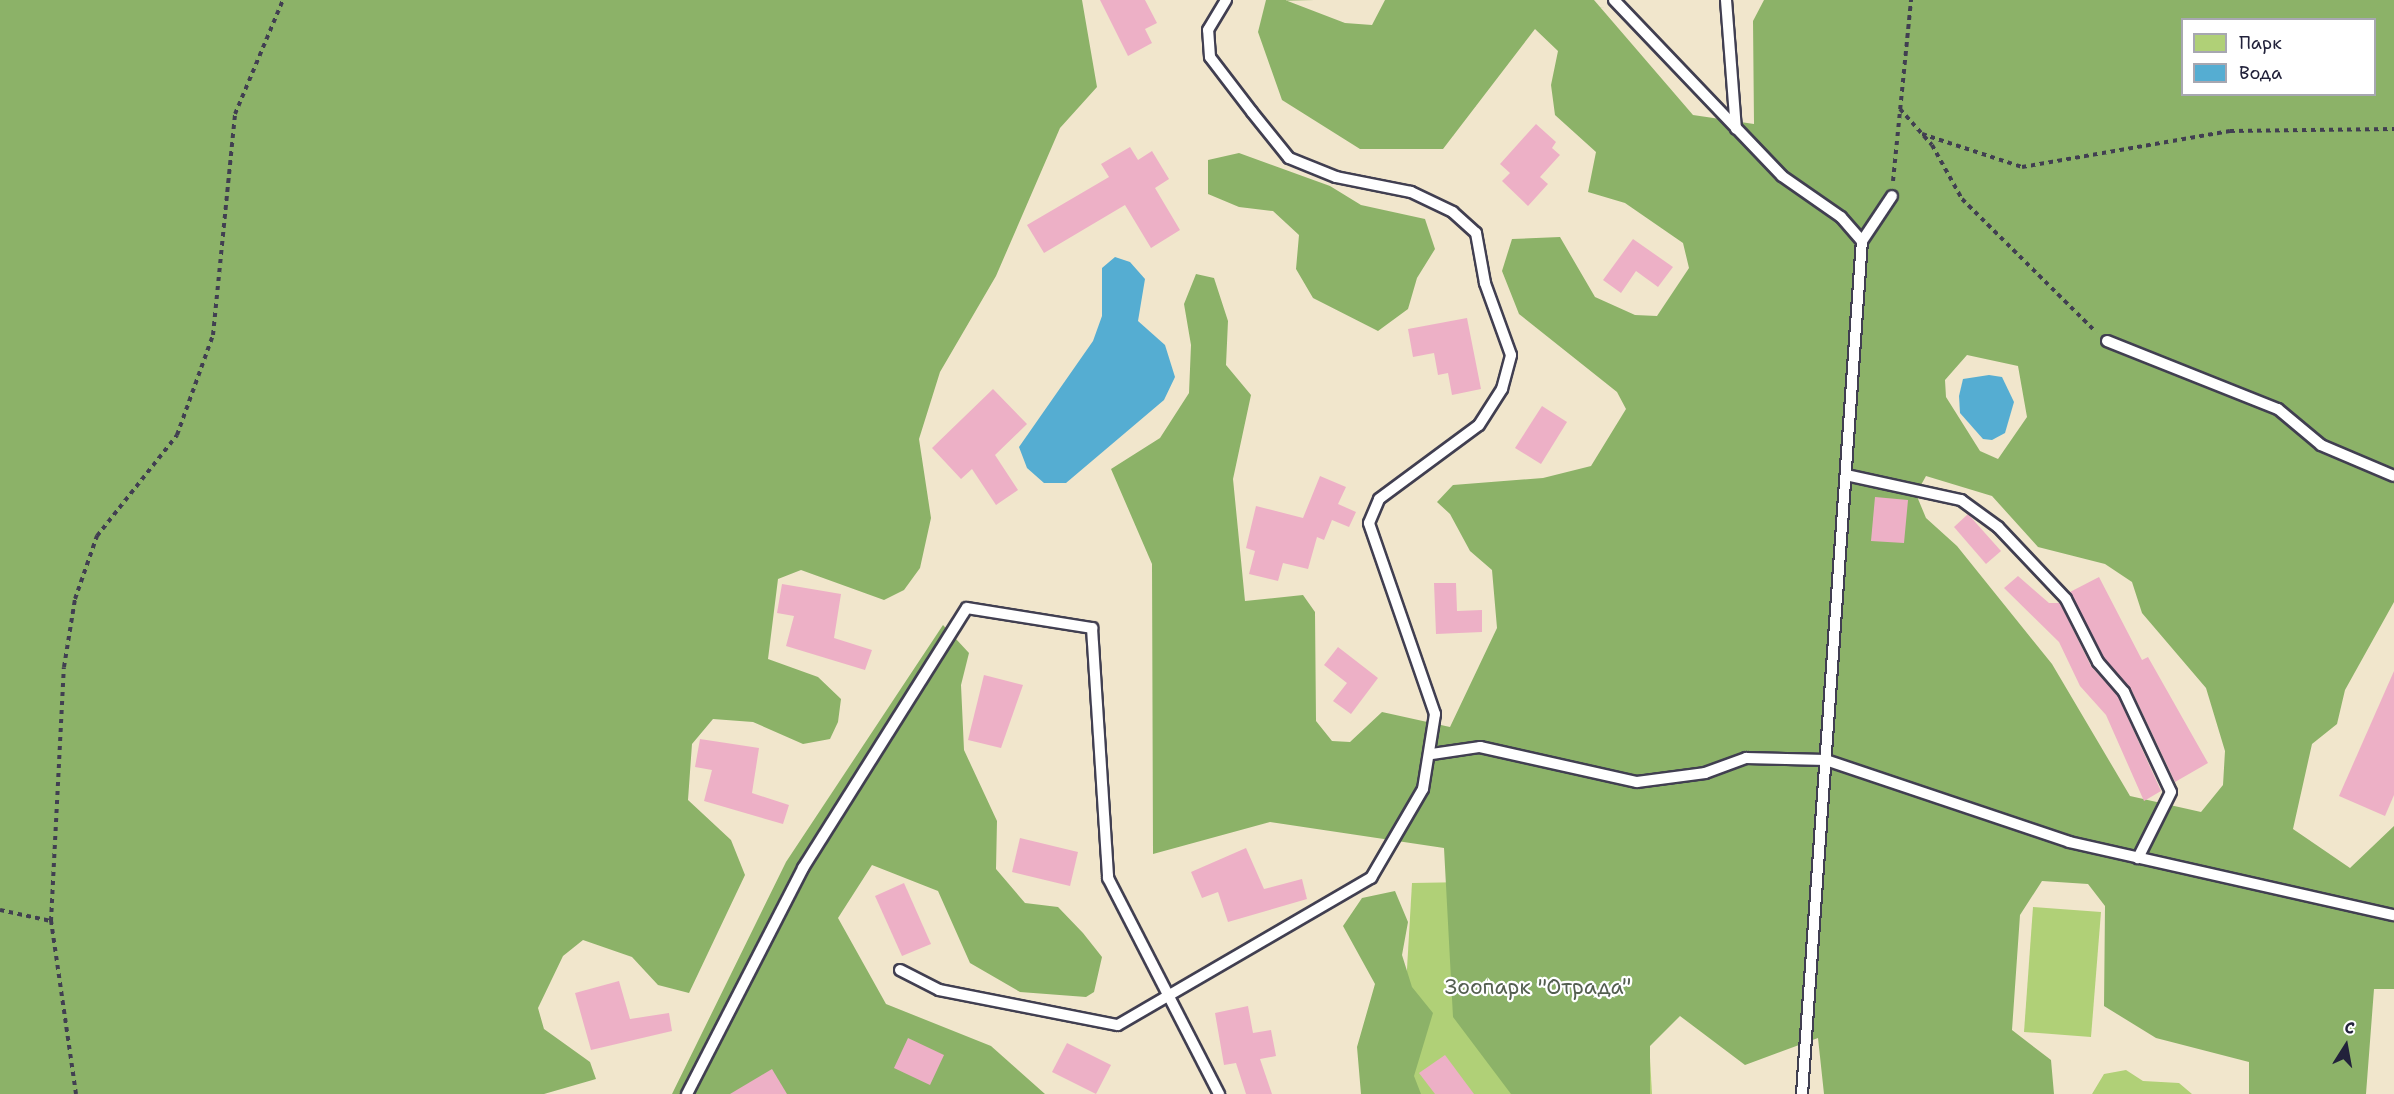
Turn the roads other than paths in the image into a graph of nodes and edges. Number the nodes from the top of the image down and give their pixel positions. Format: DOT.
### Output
graph roads {
  1 [pos="1226,0"];
  2 [pos="1614,0"];
  3 [pos="1726,0"];
  4 [pos="1737,129"];
  5 [pos="1892,196"];
  6 [pos="1862,241"];
  7 [pos="2107,341"];
  8 [pos="1846,475"];
  9 [pos="2394,476"];
  10 [pos="1432,754"];
  11 [pos="1826,760"];
  12 [pos="2138,858"];
  13 [pos="2394,915"];
  14 [pos="900,970"];
  15 [pos="1168,1001"];
  16 [pos="687,1094"];
  17 [pos="1219,1094"];
  18 [pos="1802,1094"];
  1 -- 10 [label="lane"];
  2 -- 4 [label="lane"];
  3 -- 4 [label="lane"];
  4 -- 6 [label="lane"];
  5 -- 6 [label="lane"];
  6 -- 8 [label="lane"];
  7 -- 9 [label="lane"];
  8 -- 11 [label="lane"];
  8 -- 12 [label="lane"];
  10 -- 11 [label="lane"];
  10 -- 15 [label="lane"];
  11 -- 12 [label="lane"];
  11 -- 18 [label="lane"];
  12 -- 13 [label="lane"];
  14 -- 15 [label="lane"];
  15 -- 16 [label="lane"];
  15 -- 17 [label="lane"];
}
